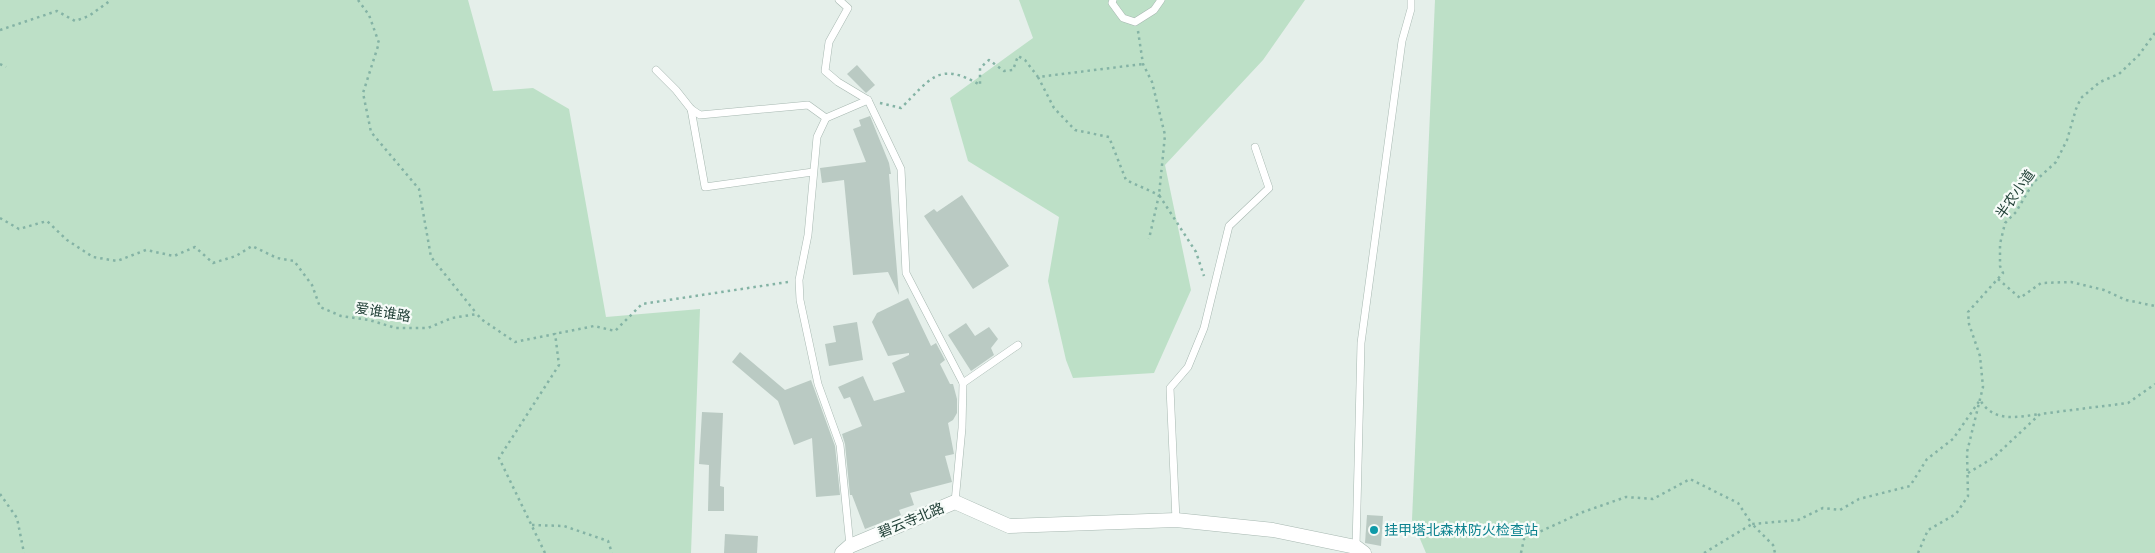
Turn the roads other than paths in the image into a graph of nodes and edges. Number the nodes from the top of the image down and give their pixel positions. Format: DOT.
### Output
graph roads {
  1 [pos="838,0"];
  2 [pos="1113,0"];
  3 [pos="1161,0"];
  4 [pos="1411,0"];
  5 [pos="656,70"];
  6 [pos="868,100"];
  7 [pos="691,109"];
  8 [pos="826,118"];
  9 [pos="1255,147"];
  10 [pos="813,172"];
  11 [pos="1018,345"];
  12 [pos="963,383"];
  13 [pos="955,502"];
  14 [pos="1176,520"];
  15 [pos="846,549"];
  16 [pos="1360,550"];
  1 -- 6 [label="lane"];
  2 -- 3 [label="lane"];
  4 -- 16 [label="lane"];
  5 -- 7 [label="lane"];
  6 -- 8 [label="lane"];
  6 -- 12 [label="lane"];
  7 -- 8 [label="lane"];
  7 -- 10 [label="lane"];
  8 -- 10 [label="lane"];
  9 -- 14 [label="lane"];
  10 -- 15 [label="lane"];
  11 -- 12 [label="lane"];
  12 -- 13 [label="lane"];
  13 -- 14 [label="street"];
  13 -- 15 [label="street, 碧云寺北路"];
  14 -- 16 [label="street"];
}
